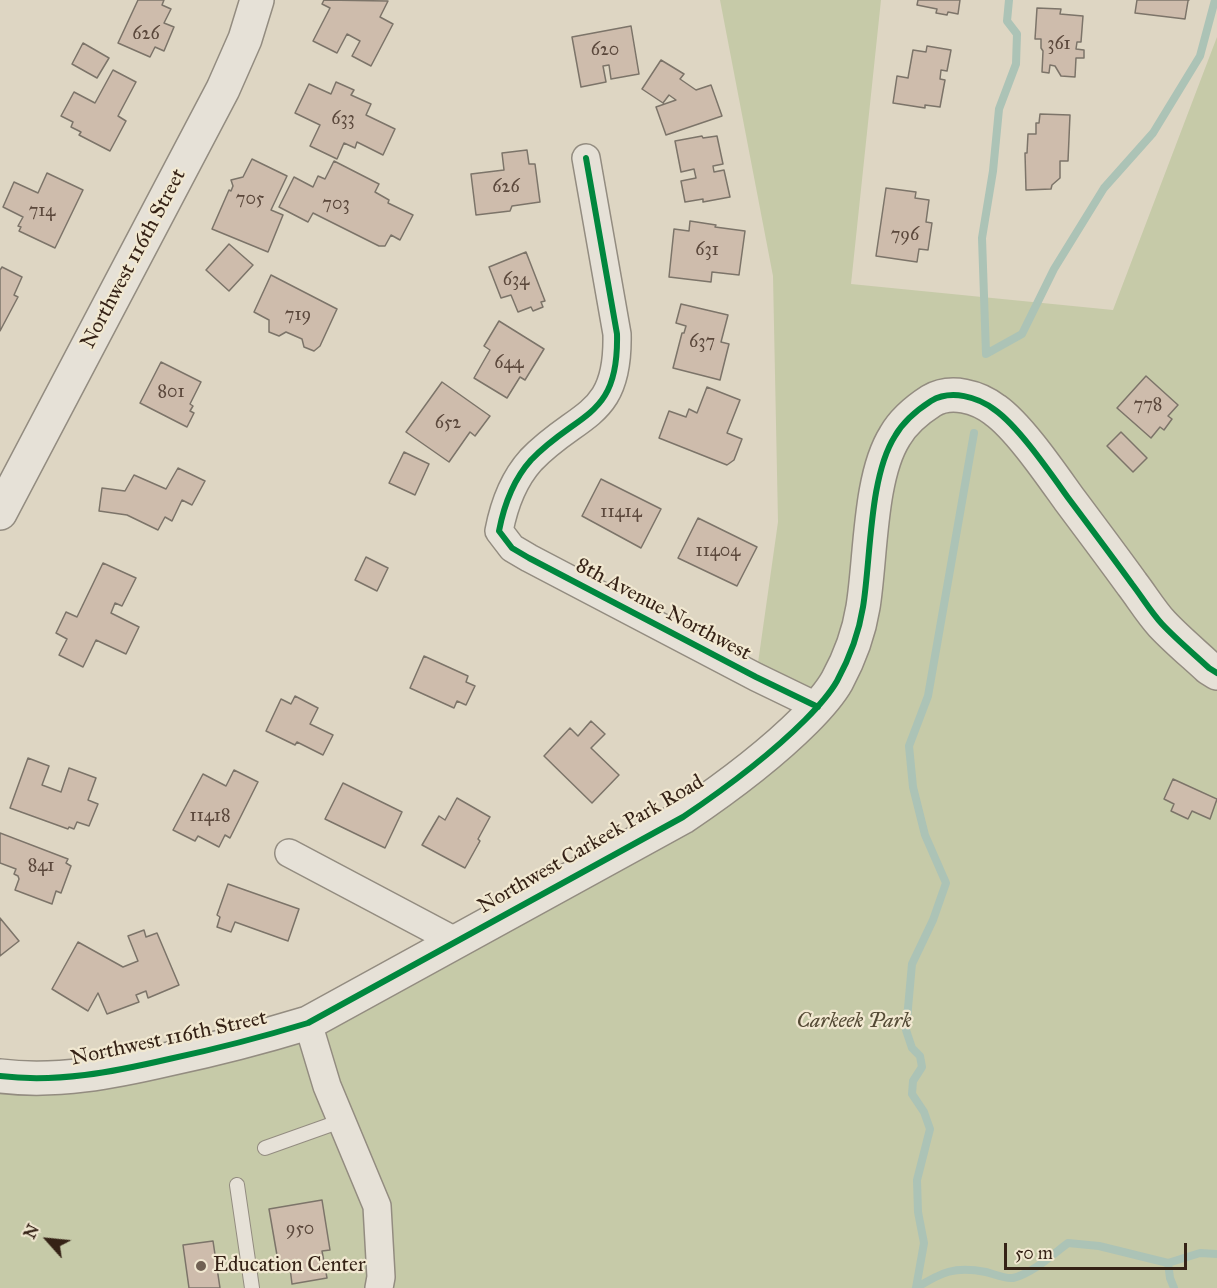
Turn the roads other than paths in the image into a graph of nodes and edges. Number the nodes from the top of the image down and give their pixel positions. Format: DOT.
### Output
graph roads {
  1 [pos="256,0"];
  2 [pos="586,158"];
  3 [pos="0,513"];
  4 [pos="1217,673"];
  5 [pos="818,707"];
  6 [pos="289,852"];
  7 [pos="455,941"];
  8 [pos="308,1023"];
  9 [pos="0,1076"];
  10 [pos="341,1121"];
  11 [pos="265,1148"];
  12 [pos="237,1185"];
  13 [pos="252,1288"];
  14 [pos="379,1288"];
  1 -- 3 [label="street, Northwest 116th Street"];
  2 -- 5 [label="street, 8th Avenue Northwest"];
  4 -- 5 [label="street, Northwest Carkeek Park Road"];
  5 -- 7 [label="street, Northwest Carkeek Park Road"];
  6 -- 7 [label="street"];
  7 -- 8 [label="street, Northwest Carkeek Park Road"];
  8 -- 9 [label="street, Northwest 116th Street"];
  8 -- 10 [label="street"];
  10 -- 11 [label="lane"];
  10 -- 14 [label="street"];
  12 -- 13 [label="lane"];
}
